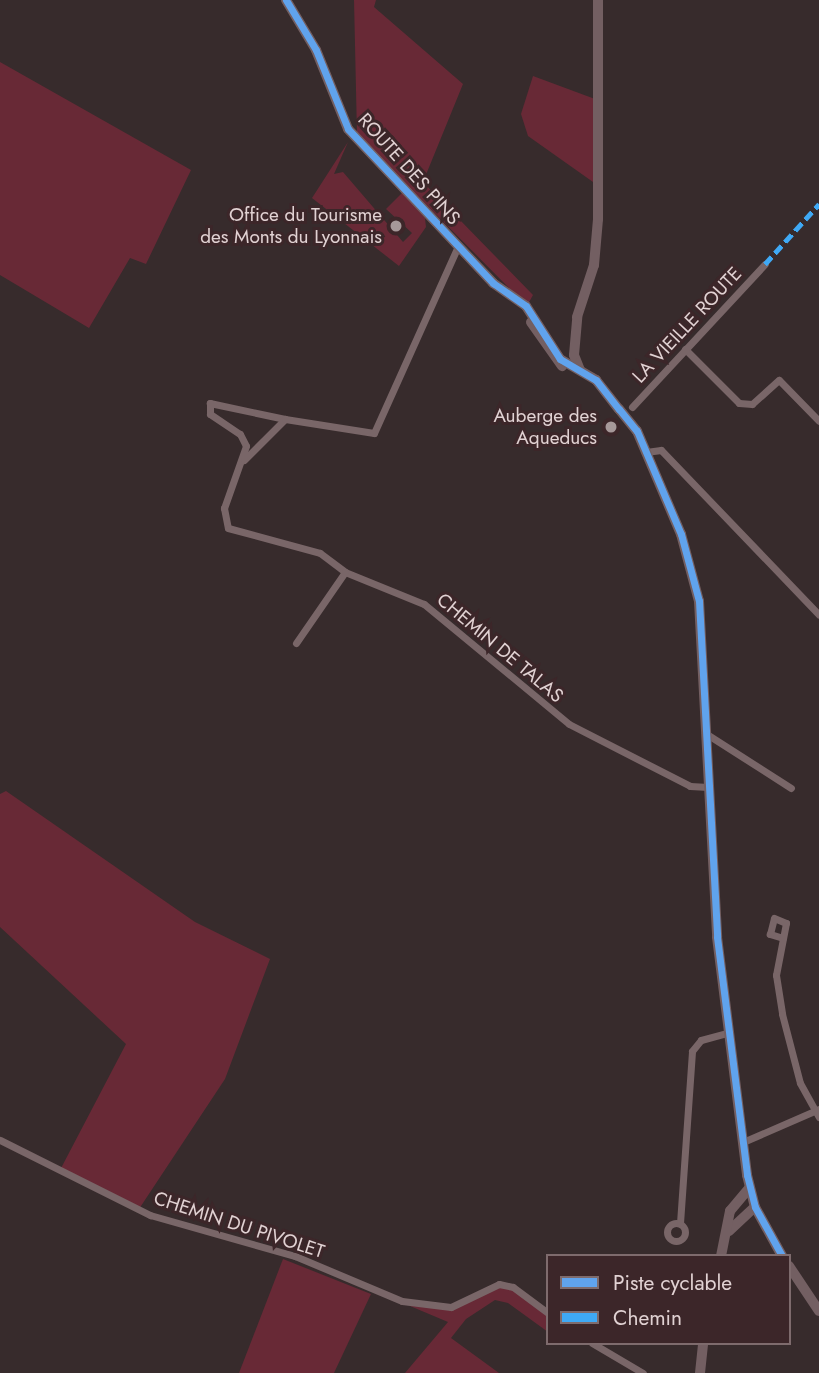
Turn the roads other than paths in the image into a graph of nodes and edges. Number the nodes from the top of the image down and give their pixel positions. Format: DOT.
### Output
graph roads {
  1 [pos="286,0"];
  2 [pos="598,0"];
  3 [pos="458,246"];
  4 [pos="765,264"];
  5 [pos="578,317"];
  6 [pos="566,344"];
  7 [pos="548,345"];
  8 [pos="685,349"];
  9 [pos="574,355"];
  10 [pos="560,359"];
  11 [pos="580,370"];
  12 [pos="567,371"];
  13 [pos="603,391"];
  14 [pos="629,410"];
  15 [pos="285,419"];
  16 [pos="819,421"];
  17 [pos="646,452"];
  18 [pos="243,461"];
  19 [pos="345,572"];
  20 [pos="819,615"];
  21 [pos="296,643"];
  22 [pos="705,733"];
  23 [pos="708,787"];
  24 [pos="791,788"];
  25 [pos="783,938"];
  26 [pos="730,1032"];
  27 [pos="818,1113"];
  28 [pos="0,1140"];
  29 [pos="743,1142"];
  30 [pos="749,1188"];
  31 [pos="755,1208"];
  32 [pos="680,1223"];
  33 [pos="727,1234"];
  34 [pos="722,1254"];
  35 [pos="781,1254"];
  36 [pos="791,1269"];
  37 [pos="819,1311"];
  38 [pos="546,1312"];
  39 [pos="595,1345"];
  40 [pos="703,1345"];
  41 [pos="643,1373"];
  42 [pos="700,1373"];
  1 -- 3 [label="main road, ROUTE DES PINS"];
  2 -- 5 [label="main road"];
  3 -- 7 [label="main road, ROUTE DES PINS"];
  3 -- 15 [label="street"];
  4 -- 8 [label="street, LA VIEILLE ROUTE"];
  5 -- 6 [label="main road"];
  5 -- 9 [label="main road"];
  6 -- 7 [label="main road"];
  6 -- 10 [label="main road"];
  7 -- 10 [label="main road, ROUTE DES PINS"];
  7 -- 12 [label="main road, ROUTE DES PINS"];
  8 -- 14 [label="street, LA VIEILLE ROUTE"];
  8 -- 16 [label="street"];
  9 -- 10 [label="main road"];
  9 -- 11 [label="main road"];
  10 -- 11 [label="main road"];
  10 -- 12 [label="main road, ROUTE DES PINS"];
  11 -- 13 [label="main road"];
  12 -- 13 [label="main road"];
  13 -- 14 [label="main road"];
  14 -- 17 [label="main road"];
  15 -- 18 [label="street"];
  15 -- 18 [label="street"];
  17 -- 20 [label="street"];
  17 -- 22 [label="main road"];
  18 -- 19 [label="street, CHEMIN DE TALAS"];
  19 -- 21 [label="street"];
  19 -- 23 [label="street, CHEMIN DE TALAS"];
  22 -- 23 [label="main road"];
  22 -- 24 [label="street"];
  23 -- 26 [label="main road"];
  25 -- 27 [label="street"];
  26 -- 29 [label="main road"];
  26 -- 32 [label="street"];
  27 -- 29 [label="street"];
  28 -- 38 [label="street, CHEMIN DU PIVOLET"];
  29 -- 30 [label="main road"];
  30 -- 31 [label="main road"];
  30 -- 33 [label="main road"];
  31 -- 33 [label="main road"];
  31 -- 35 [label="main road"];
  33 -- 34 [label="main road"];
  36 -- 37 [label="main road"];
  39 -- 41 [label="street"];
  40 -- 42 [label="main road"];
}
